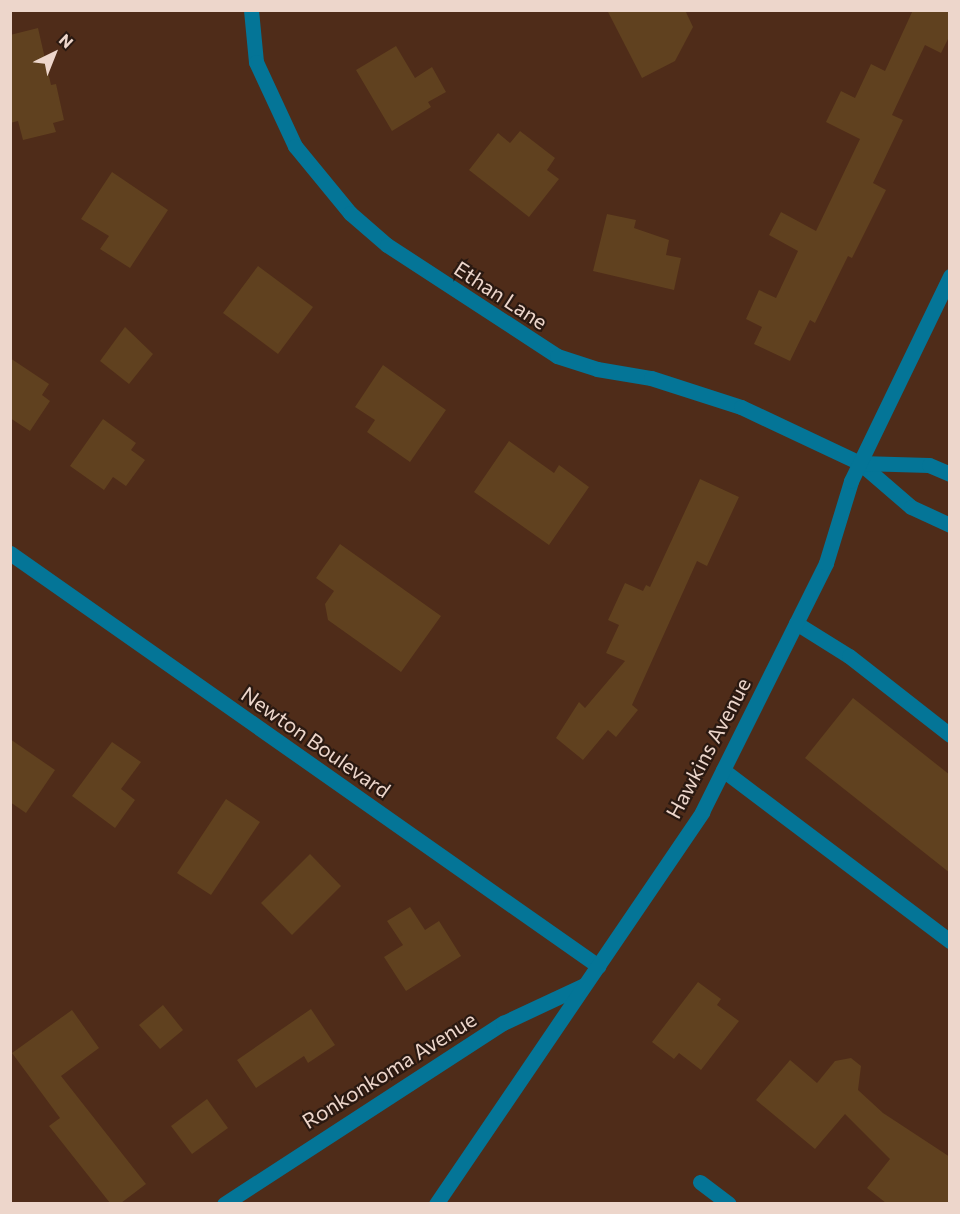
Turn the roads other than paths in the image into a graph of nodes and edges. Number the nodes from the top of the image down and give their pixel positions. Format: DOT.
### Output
graph roads {
  1 [pos="251,10"];
  2 [pos="950,276"];
  3 [pos="860,463"];
  4 [pos="950,474"];
  5 [pos="950,525"];
  6 [pos="10,553"];
  7 [pos="796,623"];
  8 [pos="950,735"];
  9 [pos="723,770"];
  10 [pos="950,941"];
  11 [pos="598,966"];
  12 [pos="584,985"];
  13 [pos="700,1182"];
  14 [pos="224,1203"];
  15 [pos="436,1203"];
  16 [pos="729,1203"];
  1 -- 3 [label="street, Ethan Lane"];
  2 -- 3 [label="street, Hawkins Avenue"];
  3 -- 4 [label="street"];
  3 -- 5 [label="street"];
  3 -- 7 [label="street, Hawkins Avenue"];
  6 -- 11 [label="street, Newton Boulevard"];
  7 -- 8 [label="street"];
  7 -- 9 [label="street, Hawkins Avenue"];
  9 -- 10 [label="street"];
  9 -- 11 [label="street, Hawkins Avenue"];
  11 -- 12 [label="street, Hawkins Avenue"];
  12 -- 14 [label="street, Ronkonkoma Avenue"];
  12 -- 15 [label="street, Hawkins Avenue"];
  13 -- 16 [label="street"];
}
